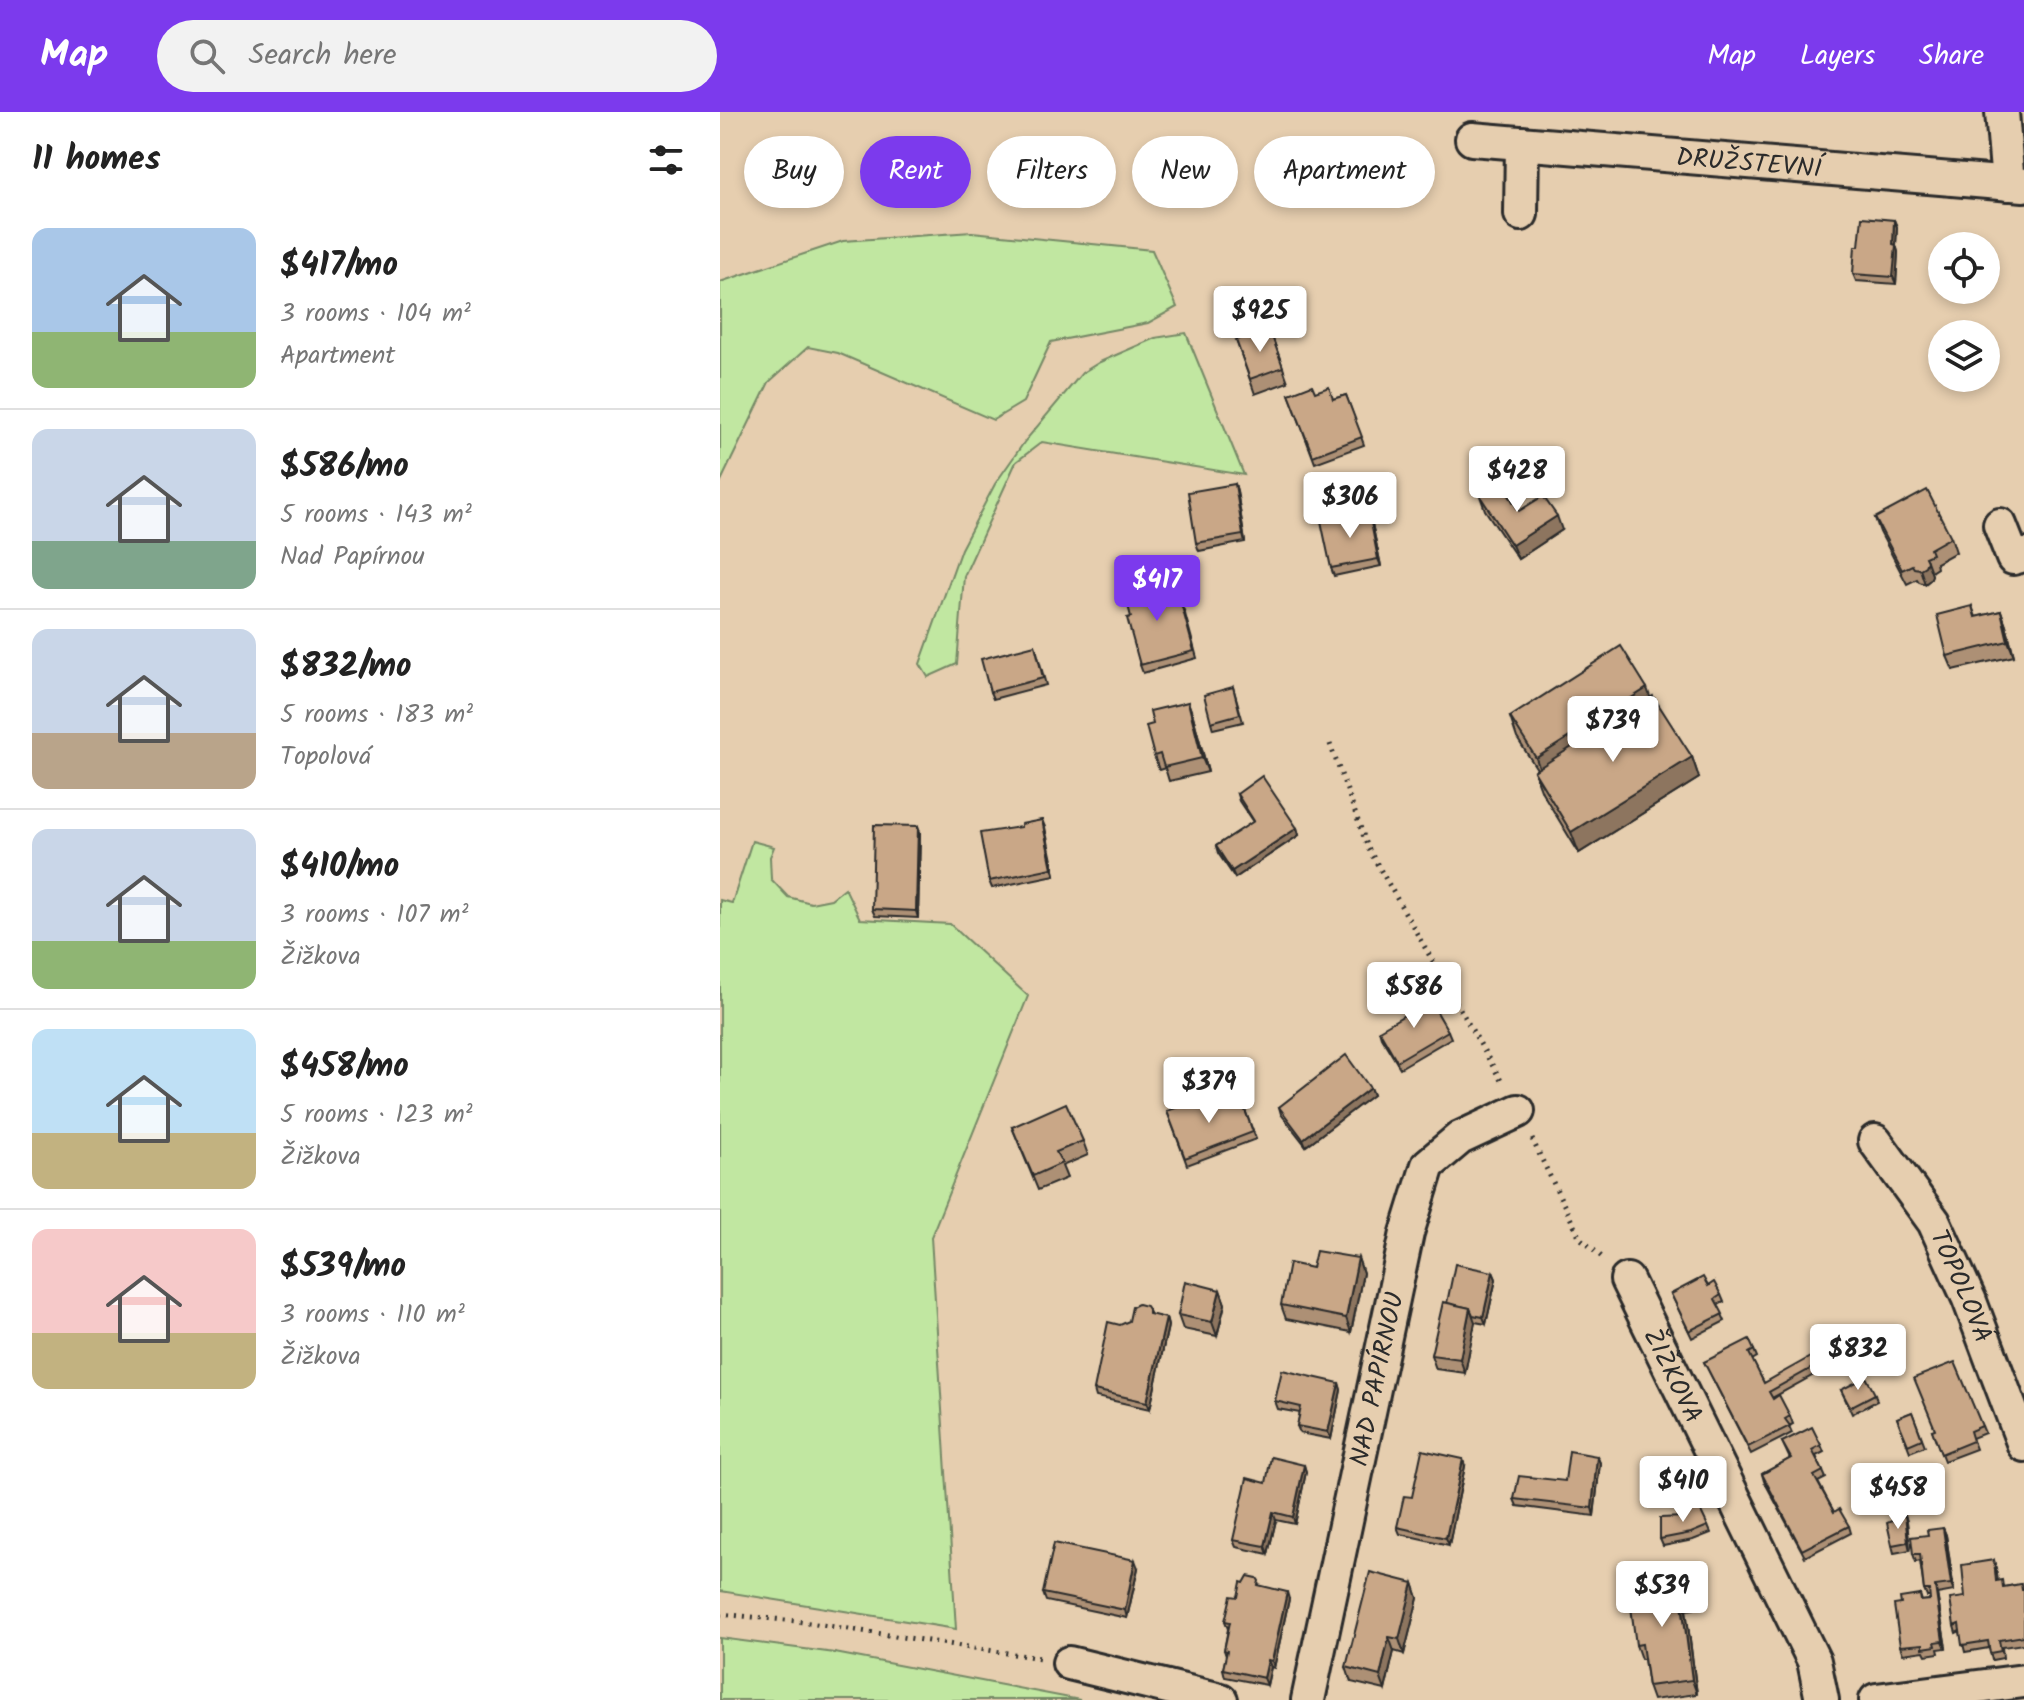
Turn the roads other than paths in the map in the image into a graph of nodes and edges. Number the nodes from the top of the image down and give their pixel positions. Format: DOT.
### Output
graph roads {
  1 [pos="2002,112"];
  2 [pos="1472,139"];
  3 [pos="1522,143"];
  4 [pos="2016,184"];
  5 [pos="1521,214"];
  6 [pos="2000,525"];
  7 [pos="2024,555"];
  8 [pos="1518,1111"];
  9 [pos="1875,1141"];
  10 [pos="1627,1280"];
  11 [pos="2024,1445"];
  12 [pos="1069,1663"];
  13 [pos="2024,1681"];
  14 [pos="1221,1700"];
  15 [pos="1308,1700"];
  16 [pos="1822,1700"];
  17 [pos="1876,1700"];
  1 -- 4 [label="street"];
  2 -- 3 [label="street, DRUŽSTEVNÍ"];
  3 -- 4 [label="street, DRUŽSTEVNÍ"];
  3 -- 5 [label="street"];
  6 -- 7 [label="street"];
  8 -- 15 [label="street, NAD PAPÍRNOU"];
  9 -- 11 [label="street, TOPOLOVÁ"];
  10 -- 16 [label="street, ŽIŽKOVA"];
  12 -- 14 [label="street"];
  13 -- 17 [label="street"];
}
